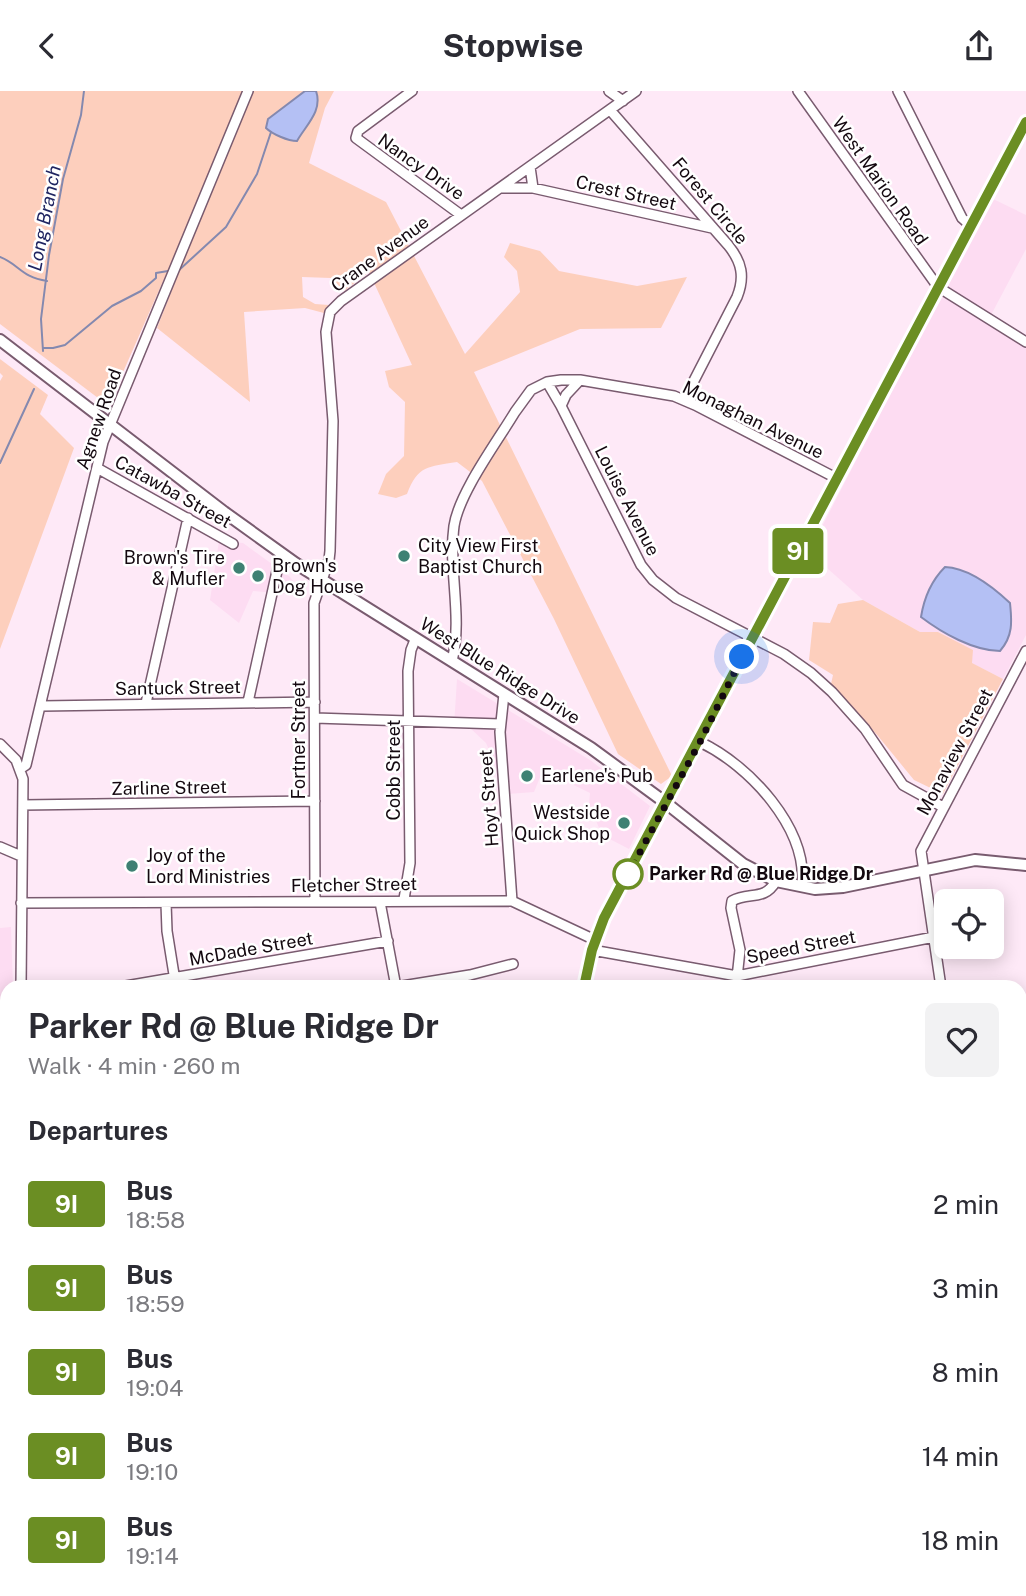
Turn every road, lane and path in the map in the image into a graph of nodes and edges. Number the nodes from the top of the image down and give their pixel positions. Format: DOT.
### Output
graph roads {
  1 [pos="248,91"];
  2 [pos="412,91"];
  3 [pos="609,91"];
  4 [pos="636,91"];
  5 [pos="798,91"];
  6 [pos="898,91"];
  7 [pos="623,101"];
  8 [pos="610,110"];
  9 [pos="1026,122"];
  10 [pos="530,167"];
  11 [pos="500,188"];
  12 [pos="533,188"];
  13 [pos="461,215"];
  14 [pos="971,226"];
  15 [pos="712,228"];
  16 [pos="938,287"];
  17 [pos="0,340"];
  18 [pos="1026,342"];
  19 [pos="580,380"];
  20 [pos="547,382"];
  21 [pos="684,400"];
  22 [pos="561,406"];
  23 [pos="110,424"];
  24 [pos="97,468"];
  25 [pos="836,478"];
  26 [pos="188,518"];
  27 [pos="233,544"];
  28 [pos="281,553"];
  29 [pos="321,581"];
  30 [pos="752,636"];
  31 [pos="415,640"];
  32 [pos="1026,651"];
  33 [pos="452,661"];
  34 [pos="504,694"];
  35 [pos="248,702"];
  36 [pos="315,702"];
  37 [pos="146,703"];
  38 [pos="42,705"];
  39 [pos="315,718"];
  40 [pos="409,722"];
  41 [pos="500,724"];
  42 [pos="700,742"];
  43 [pos="0,744"];
  44 [pos="20,769"];
  45 [pos="315,801"];
  46 [pos="666,803"];
  47 [pos="23,805"];
  48 [pos="943,807"];
  49 [pos="0,847"];
  50 [pos="21,856"];
  51 [pos="1026,865"];
  52 [pos="925,870"];
  53 [pos="776,881"];
  54 [pos="802,886"];
  55 [pos="404,899"];
  56 [pos="314,901"];
  57 [pos="512,901"];
  58 [pos="380,902"];
  59 [pos="21,903"];
  60 [pos="166,903"];
  61 [pos="934,937"];
  62 [pos="595,940"];
  63 [pos="388,941"];
  64 [pos="592,950"];
  65 [pos="937,959"];
  66 [pos="513,964"];
  67 [pos="737,976"];
  68 [pos="21,980"];
  69 [pos="176,980"];
  70 [pos="186,980"];
  71 [pos="395,980"];
  72 [pos="439,980"];
  73 [pos="586,980"];
  74 [pos="737,980"];
  75 [pos="939,980"];
  1 -- 23 [label="street, Agnew Road"];
  2 -- 13 [label="street, Nancy Drive"];
  3 -- 7 [label="street"];
  4 -- 7 [label="street, Crane Avenue"];
  5 -- 16 [label="street, West Marion Road"];
  6 -- 14 [label="street"];
  7 -- 8 [label="street, Crane Avenue"];
  8 -- 10 [label="street, Crane Avenue"];
  8 -- 15 [label="street, Forest Circle"];
  9 -- 14 [label="street"];
  10 -- 11 [label="street, Crane Avenue"];
  10 -- 12 [label="street"];
  11 -- 12 [label="street, Crest Street"];
  11 -- 13 [label="street, Crane Avenue"];
  12 -- 15 [label="street, Crest Street"];
  13 -- 29 [label="street, Crane Avenue"];
  14 -- 16 [label="street"];
  15 -- 21 [label="street, Forest Circle"];
  16 -- 18 [label="street"];
  16 -- 25 [label="street"];
  17 -- 23 [label="main road, West Blue Ridge Drive"];
  19 -- 20 [label="street, Monaghan Avenue"];
  19 -- 21 [label="street, Monaghan Avenue"];
  19 -- 22 [label="street"];
  20 -- 22 [label="street, Louise Avenue"];
  20 -- 33 [label="street"];
  21 -- 25 [label="street, Monaghan Avenue"];
  22 -- 30 [label="street, Louise Avenue"];
  23 -- 24 [label="street, Agnew Road"];
  23 -- 28 [label="main road, West Blue Ridge Drive"];
  24 -- 26 [label="street, Catawba Street"];
  24 -- 38 [label="street, Agnew Road"];
  25 -- 30 [label="street"];
  26 -- 27 [label="street, Catawba Street"];
  26 -- 37 [label="street"];
  28 -- 29 [label="main road, West Blue Ridge Drive"];
  28 -- 35 [label="street"];
  29 -- 31 [label="main road, West Blue Ridge Drive"];
  29 -- 36 [label="street, Fortner Street"];
  30 -- 42 [label="street"];
  30 -- 48 [label="street, Louise Avenue"];
  31 -- 33 [label="main road, West Blue Ridge Drive"];
  31 -- 40 [label="street, Cobb Street"];
  32 -- 48 [label="street, Monaview Street"];
  33 -- 34 [label="main road, West Blue Ridge Drive"];
  34 -- 41 [label="street, Hoyt Street"];
  34 -- 46 [label="main road, West Blue Ridge Drive"];
  35 -- 36 [label="street, Santuck Street"];
  35 -- 37 [label="street, Santuck Street"];
  36 -- 39 [label="street, Fortner Street"];
  37 -- 38 [label="street, Santuck Street"];
  38 -- 44 [label="street, Agnew Road"];
  39 -- 40 [label="street"];
  39 -- 45 [label="street, Fortner Street"];
  40 -- 41 [label="street"];
  40 -- 55 [label="street, Cobb Street"];
  41 -- 57 [label="street, Hoyt Street"];
  42 -- 46 [label="street"];
  42 -- 54 [label="street"];
  43 -- 44 [label="street"];
  44 -- 47 [label="street"];
  45 -- 47 [label="street, Zarline Street"];
  45 -- 56 [label="street, Fortner Street"];
  46 -- 53 [label="main road, West Blue Ridge Drive"];
  46 -- 62 [label="street"];
  47 -- 50 [label="street"];
  48 -- 52 [label="street, Monaview Street"];
  49 -- 50 [label="street"];
  50 -- 59 [label="street"];
  51 -- 52 [label="main road, West Blue Ridge Drive"];
  52 -- 54 [label="main road, West Blue Ridge Drive"];
  52 -- 61 [label="street, Monaview Street"];
  53 -- 54 [label="main road, West Blue Ridge Drive"];
  53 -- 67 [label="street"];
  55 -- 57 [label="street, Fletcher Street"];
  55 -- 58 [label="street, Fletcher Street"];
  56 -- 58 [label="street, Fletcher Street"];
  56 -- 60 [label="street, Fletcher Street"];
  57 -- 62 [label="street, Fletcher Street"];
  58 -- 63 [label="street"];
  59 -- 60 [label="street, Fletcher Street"];
  59 -- 68 [label="street"];
  60 -- 69 [label="street"];
  61 -- 67 [label="street, Speed Street"];
  62 -- 64 [label="street"];
  63 -- 70 [label="street, McDade Street"];
  63 -- 71 [label="street"];
  64 -- 67 [label="street, Speed Street"];
  64 -- 73 [label="street"];
  65 -- 75 [label="street, Monaview Street"];
  66 -- 72 [label="street"];
  67 -- 74 [label="street"];
}
